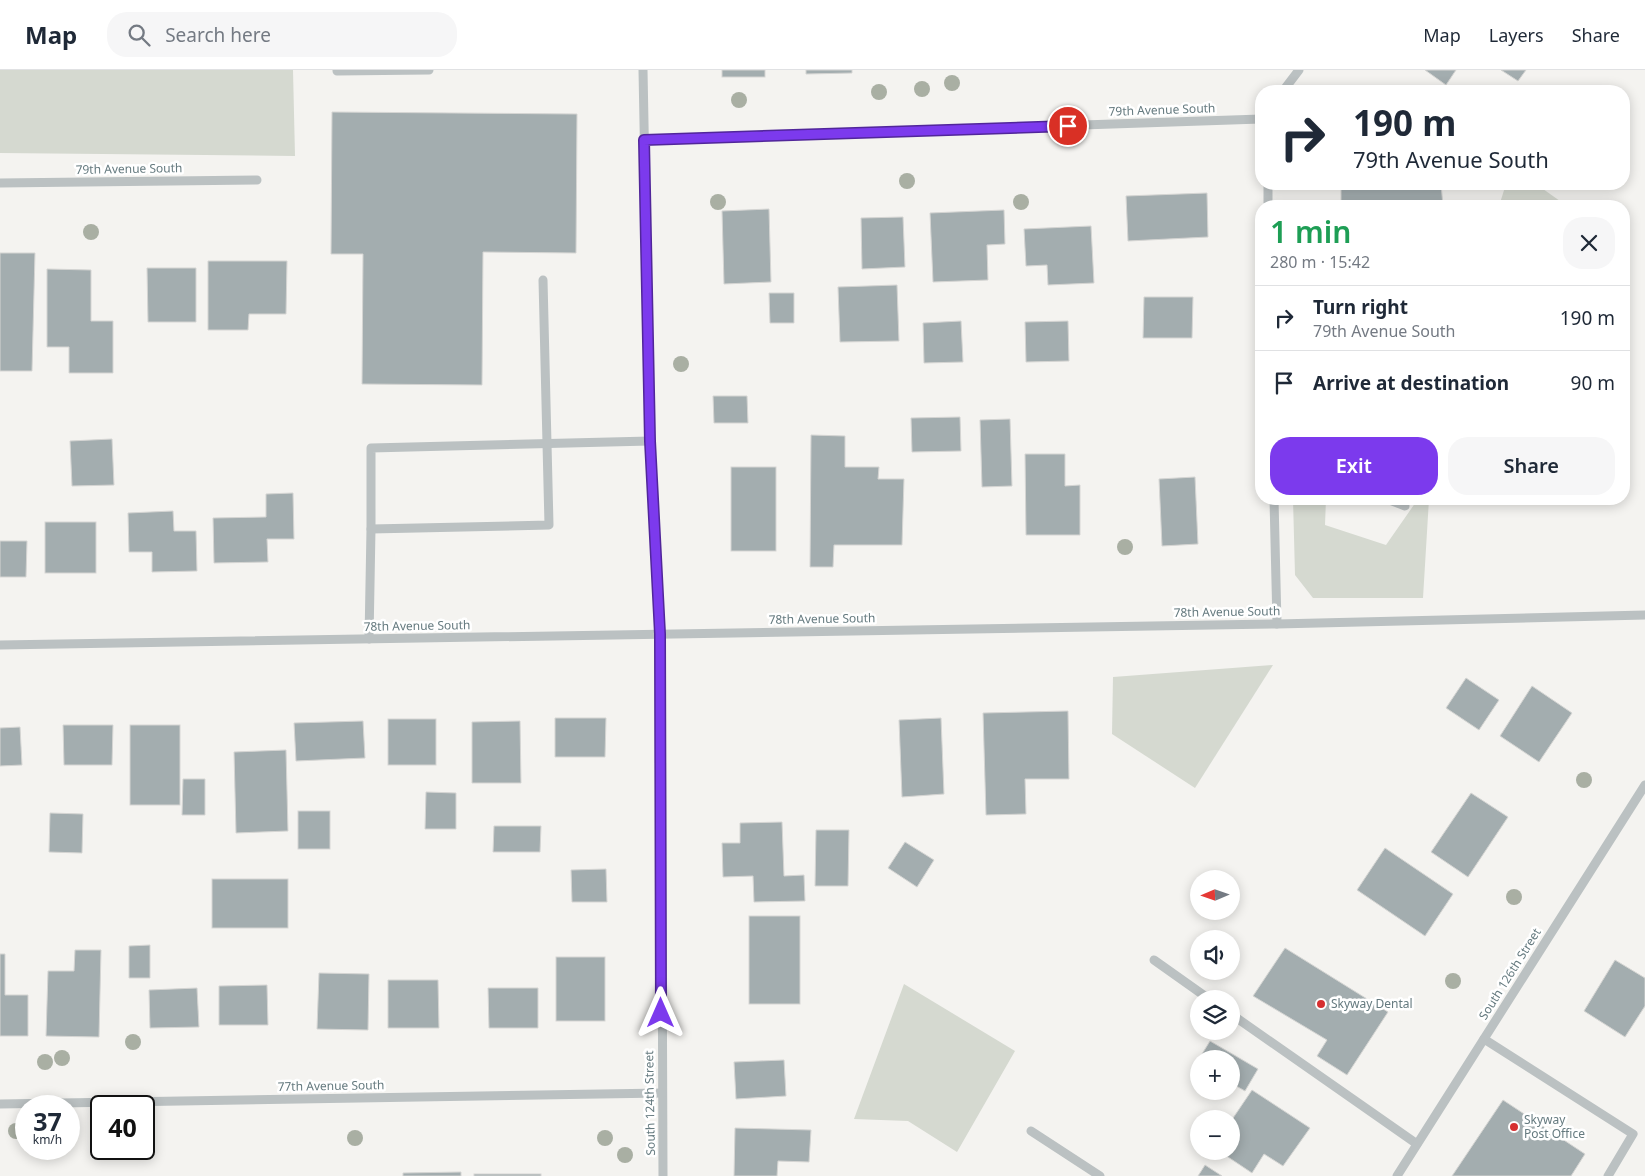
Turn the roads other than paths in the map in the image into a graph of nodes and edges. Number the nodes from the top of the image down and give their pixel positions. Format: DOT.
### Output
graph roads {
  1 [pos="337,70"];
  2 [pos="429,70"];
  3 [pos="643,70"];
  4 [pos="1298,70"];
  5 [pos="1287,85"];
  6 [pos="1255,119"];
  7 [pos="644,140"];
  8 [pos="258,180"];
  9 [pos="0,182"];
  10 [pos="543,280"];
  11 [pos="650,441"];
  12 [pos="547,442"];
  13 [pos="1274,505"];
  14 [pos="372,528"];
  15 [pos="1645,616"];
  16 [pos="1277,624"];
  17 [pos="660,634"];
  18 [pos="369,639"];
  19 [pos="0,645"];
  20 [pos="1645,785"];
  21 [pos="1154,960"];
  22 [pos="1196,990"];
  23 [pos="1240,1020"];
  24 [pos="1484,1039"];
  25 [pos="662,1093"];
  26 [pos="0,1104"];
  27 [pos="1032,1131"];
  28 [pos="1417,1144"];
  29 [pos="663,1176"];
  30 [pos="1100,1176"];
  31 [pos="1397,1176"];
  32 [pos="1608,1176"];
  1 -- 2 [label="street"];
  3 -- 7 [label="street, South 124th Street"];
  4 -- 5 [label="street"];
  6 -- 7 [label="street, 79th Avenue South"];
  7 -- 11 [label="street, South 124th Street"];
  8 -- 9 [label="street, 79th Avenue South"];
  10 -- 12 [label="street"];
  11 -- 12 [label="street"];
  11 -- 17 [label="street, South 124th Street"];
  12 -- 14 [label="street"];
  12 -- 14 [label="street"];
  13 -- 16 [label="street"];
  14 -- 18 [label="street"];
  15 -- 16 [label="street, 78th Avenue South"];
  16 -- 17 [label="street, 78th Avenue South"];
  17 -- 18 [label="street, 78th Avenue South"];
  17 -- 25 [label="street, South 124th Street"];
  18 -- 19 [label="street, 78th Avenue South"];
  20 -- 24 [label="street, South 126th Street"];
  21 -- 22 [label="street"];
  23 -- 28 [label="street"];
  24 -- 28 [label="street, South 126th Street"];
  24 -- 32 [label="street"];
  25 -- 26 [label="street, 77th Avenue South"];
  25 -- 29 [label="street, South 124th Street"];
  27 -- 30 [label="street"];
  28 -- 31 [label="street, South 126th Street"];
}
